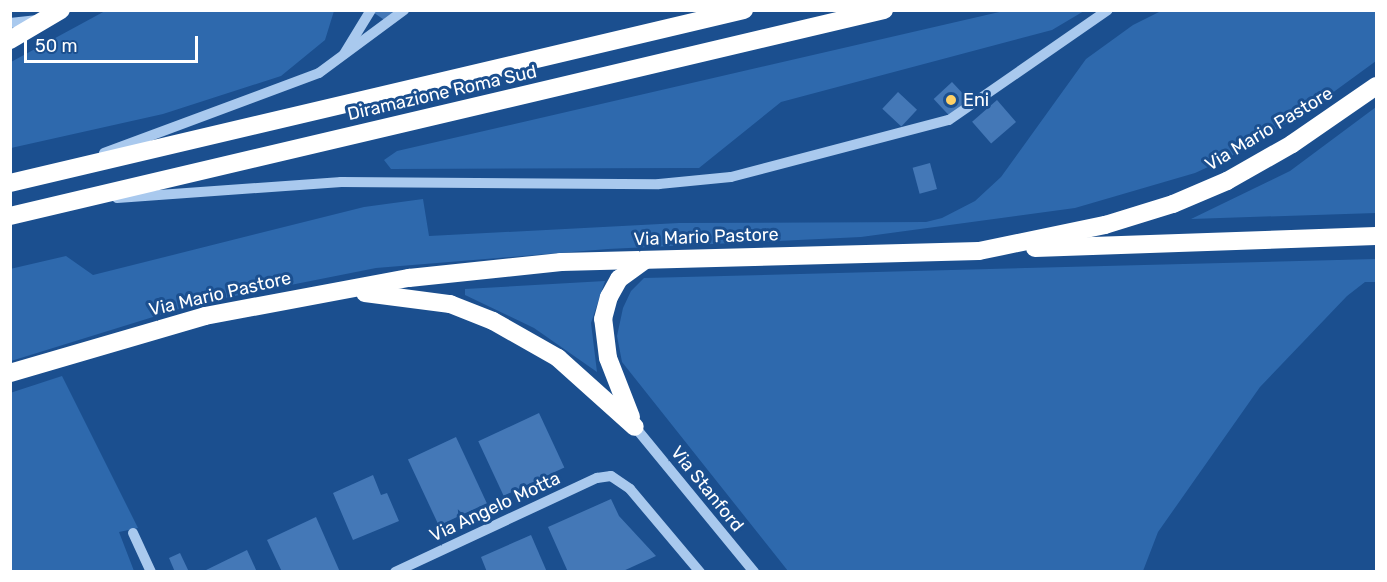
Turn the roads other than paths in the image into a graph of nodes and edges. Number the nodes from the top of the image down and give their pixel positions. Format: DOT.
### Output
graph roads {
  1 [pos="371,10"];
  2 [pos="404,10"];
  3 [pos="744,10"];
  4 [pos="884,10"];
  5 [pos="1107,10"];
  6 [pos="54,15"];
  7 [pos="10,23"];
  8 [pos="10,40"];
  9 [pos="340,60"];
  10 [pos="1377,86"];
  11 [pos="44,175"];
  12 [pos="10,183"];
  13 [pos="10,217"];
  14 [pos="1377,236"];
  15 [pos="979,251"];
  16 [pos="679,258"];
  17 [pos="318,294"];
  18 [pos="10,373"];
  19 [pos="635,427"];
  20 [pos="133,533"];
  21 [pos="151,572"];
  22 [pos="395,572"];
  23 [pos="700,572"];
  24 [pos="754,572"];
  1 -- 9 [label="street"];
  2 -- 9 [label="street"];
  3 -- 11 [label="highway, Diramazione Roma Sud"];
  4 -- 13 [label="highway, Diramazione Roma Sud"];
  5 -- 13 [label="street"];
  6 -- 7 [label="street"];
  6 -- 8 [label="highway"];
  9 -- 11 [label="street"];
  10 -- 15 [label="highway, Via Mario Pastore"];
  11 -- 12 [label="highway, Diramazione Roma Sud"];
  14 -- 15 [label="highway"];
  15 -- 16 [label="highway, Via Mario Pastore"];
  16 -- 17 [label="highway, Via Mario Pastore"];
  16 -- 19 [label="highway"];
  17 -- 18 [label="highway, Via Mario Pastore"];
  17 -- 19 [label="highway"];
  19 -- 24 [label="street, Via Stanford"];
  20 -- 21 [label="street"];
  22 -- 23 [label="street, Via Angelo Motta"];
}
